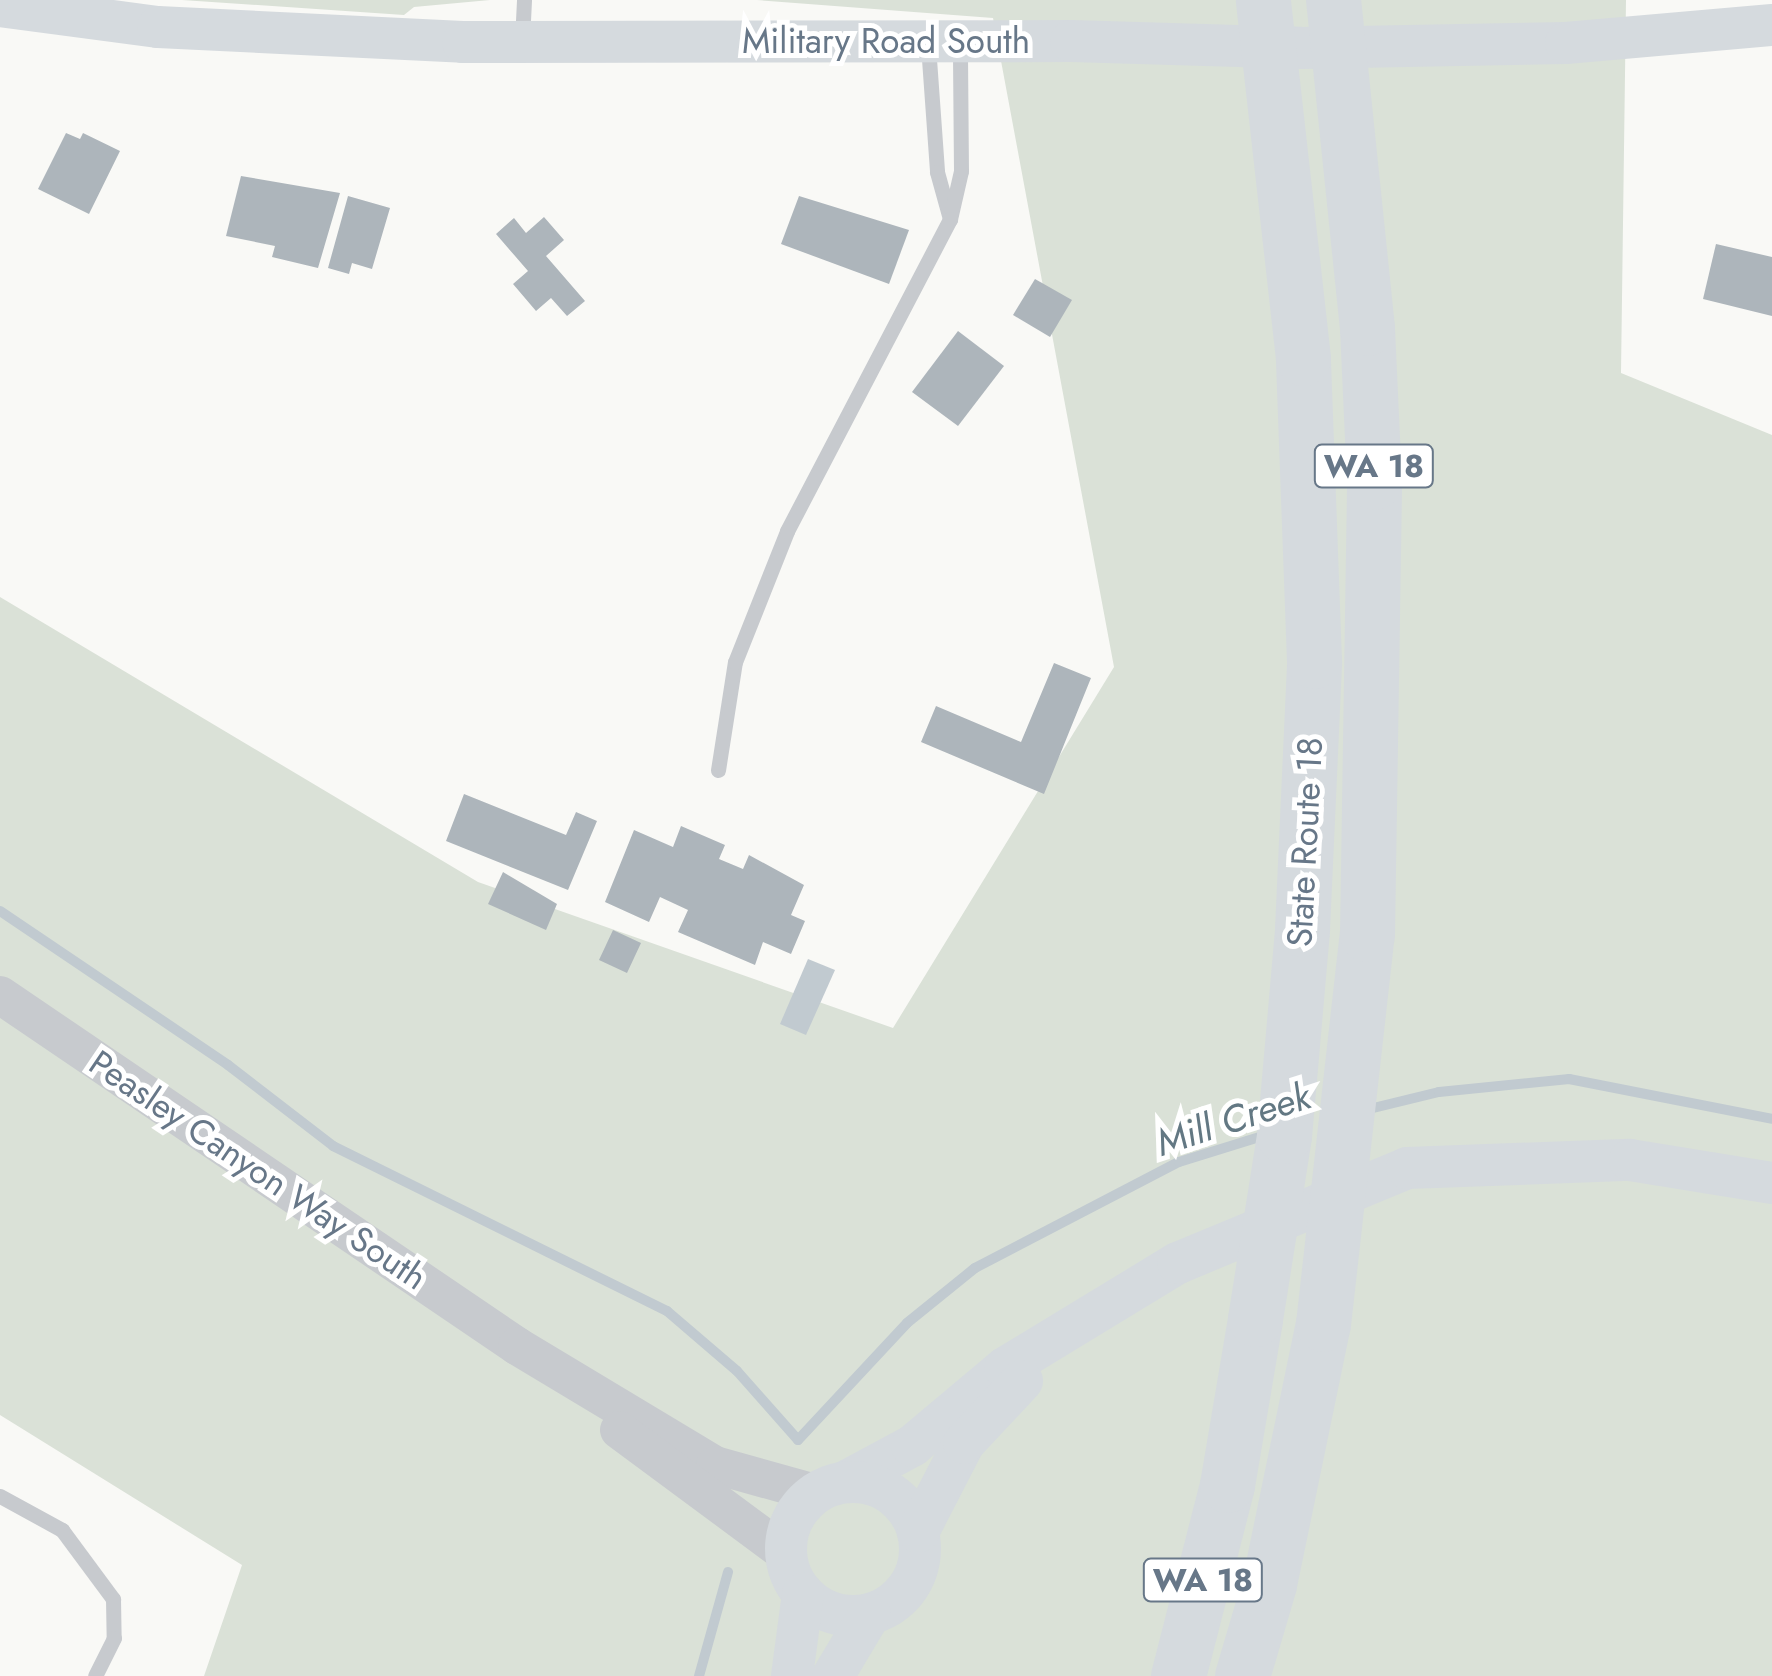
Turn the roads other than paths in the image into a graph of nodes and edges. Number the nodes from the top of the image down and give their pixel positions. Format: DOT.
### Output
graph roads {
  1 [pos="524,0"];
  2 [pos="1263,0"];
  3 [pos="1334,0"];
  4 [pos="0,6"];
  5 [pos="1772,24"];
  6 [pos="944,41"];
  7 [pos="522,42"];
  8 [pos="950,218"];
  9 [pos="718,770"];
  10 [pos="0,995"];
  11 [pos="1772,1183"];
  12 [pos="1178,1263"];
  13 [pos="517,1346"];
  14 [pos="830,1488"];
  15 [pos="0,1496"];
  16 [pos="918,1532"];
  17 [pos="786,1553"];
  18 [pos="803,1594"];
  19 [pos="870,1614"];
  20 [pos="95,1676"];
  21 [pos="792,1676"];
  22 [pos="833,1676"];
  23 [pos="1178,1676"];
  24 [pos="1242,1676"];
  1 -- 7 [label="lane"];
  2 -- 23 [label="highway, State Route 18 / WA 18"];
  3 -- 24 [label="highway, State Route 18 / WA 18"];
  4 -- 7 [label="main road, Military Road South"];
  5 -- 6 [label="main road, Military Road South"];
  6 -- 7 [label="main road, Military Road South"];
  6 -- 8 [label="lane"];
  6 -- 8 [label="lane"];
  8 -- 9 [label="lane"];
  10 -- 13 [label="street, Peasley Canyon Way South"];
  11 -- 12 [label="main road"];
  12 -- 14 [label="main road"];
  12 -- 16 [label="main road"];
  13 -- 14 [label="street, Peasley Canyon Way South"];
  13 -- 17 [label="street, Peasley Canyon Way South"];
  14 -- 16 [label="main road"];
  14 -- 17 [label="main road"];
  15 -- 20 [label="lane"];
  16 -- 19 [label="main road"];
  17 -- 18 [label="main road"];
  18 -- 19 [label="main road"];
  18 -- 21 [label="main road"];
  19 -- 22 [label="main road"];
}
